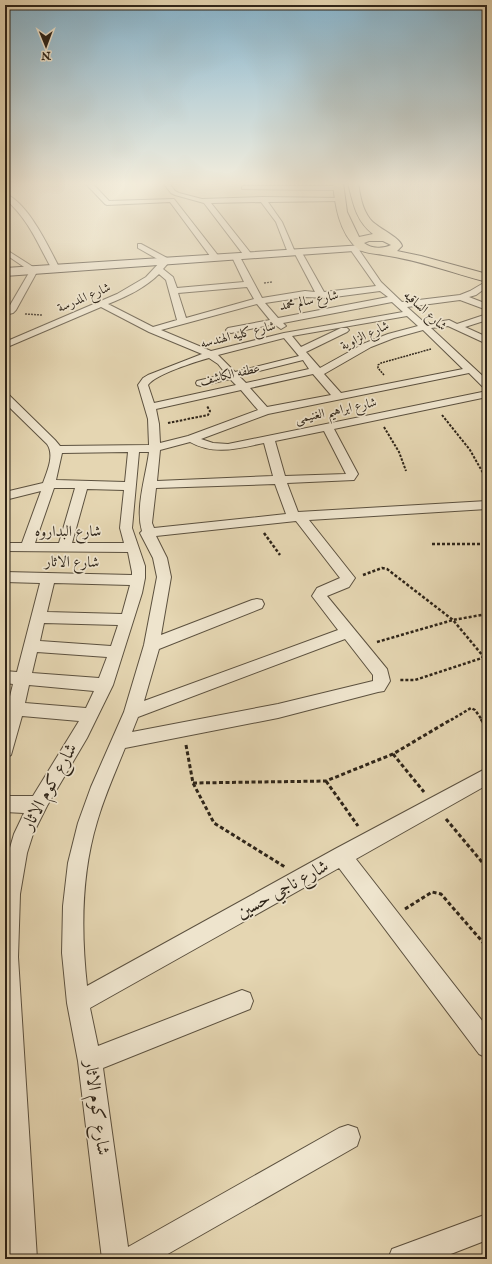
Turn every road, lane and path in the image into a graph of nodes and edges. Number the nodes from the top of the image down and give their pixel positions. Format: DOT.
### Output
graph roads {
  1 [pos="42,242"];
  2 [pos="204,242"];
  3 [pos="238,242"];
  4 [pos="289,242"];
  5 [pos="357,242"];
  6 [pos="359,242"];
  7 [pos="394,242"];
  8 [pos="396,242"];
  9 [pos="141,246"];
  10 [pos="359,247"];
  11 [pos="5,251"];
  12 [pos="382,251"];
  13 [pos="295,253"];
  14 [pos="249,256"];
  15 [pos="236,257"];
  16 [pos="216,258"];
  17 [pos="162,266"];
  18 [pos="56,269"];
  19 [pos="34,270"];
  20 [pos="5,272"];
  21 [pos="487,272"];
  22 [pos="487,278"];
  23 [pos="487,283"];
  24 [pos="248,284"];
  25 [pos="382,288"];
  26 [pos="174,291"];
  27 [pos="321,295"];
  28 [pos="461,297"];
  29 [pos="258,301"];
  30 [pos="396,302"];
  31 [pos="101,304"];
  32 [pos="487,307"];
  33 [pos="215,310"];
  34 [pos="5,312"];
  35 [pos="409,313"];
  36 [pos="487,317"];
  37 [pos="182,321"];
  38 [pos="276,321"];
  39 [pos="363,322"];
  40 [pos="424,327"];
  41 [pos="456,327"];
  42 [pos="152,330"];
  43 [pos="231,330"];
  44 [pos="289,335"];
  45 [pos="484,338"];
  46 [pos="248,344"];
  47 [pos="5,345"];
  48 [pos="210,354"];
  49 [pos="303,354"];
  50 [pos="471,370"];
  51 [pos="317,371"];
  52 [pos="233,375"];
  53 [pos="201,383"];
  54 [pos="487,385"];
  55 [pos="243,387"];
  56 [pos="487,394"];
  57 [pos="203,396"];
  58 [pos="338,396"];
  59 [pos="5,397"];
  60 [pos="432,405"];
  61 [pos="151,407"];
  62 [pos="265,411"];
  63 [pos="376,417"];
  64 [pos="154,425"];
  65 [pos="328,427"];
  66 [pos="192,438"];
  67 [pos="269,439"];
  68 [pos="134,448"];
  69 [pos="154,448"];
  70 [pos="56,450"];
  71 [pos="406,471"];
  72 [pos="280,480"];
  73 [pos="487,480"];
  74 [pos="48,485"];
  75 [pos="82,485"];
  76 [pos="149,485"];
  77 [pos="130,486"];
  78 [pos="5,496"];
  79 [pos="487,505"];
  80 [pos="296,516"];
  81 [pos="255,520"];
  82 [pos="147,533"];
  83 [pos="432,544"];
  84 [pos="487,544"];
  85 [pos="5,547"];
  86 [pos="27,547"];
  87 [pos="64,547"];
  88 [pos="132,548"];
  89 [pos="280,555"];
  90 [pos="48,578"];
  91 [pos="5,579"];
  92 [pos="137,580"];
  93 [pos="347,580"];
  94 [pos="5,587"];
  95 [pos="257,604"];
  96 [pos="487,614"];
  97 [pos="38,616"];
  98 [pos="127,620"];
  99 [pos="454,620"];
  100 [pos="349,632"];
  101 [pos="31,646"];
  102 [pos="152,646"];
  103 [pos="361,646"];
  104 [pos="117,652"];
  105 [pos="5,677"];
  106 [pos="23,679"];
  107 [pos="382,681"];
  108 [pos="105,685"];
  109 [pos="15,709"];
  110 [pos="132,712"];
  111 [pos="90,715"];
  112 [pos="487,728"];
  113 [pos="184,730"];
  114 [pos="119,742"];
  115 [pos="5,750"];
  116 [pos="393,754"];
  117 [pos="487,776"];
  118 [pos="326,781"];
  119 [pos="193,783"];
  120 [pos="5,804"];
  121 [pos="36,805"];
  122 [pos="435,805"];
  123 [pos="369,842"];
  124 [pos="342,856"];
  125 [pos="487,868"];
  126 [pos="303,878"];
  127 [pos="7,911"];
  128 [pos="390,918"];
  129 [pos="487,947"];
  130 [pos="242,1000"];
  131 [pos="78,1003"];
  132 [pos="487,1046"];
  133 [pos="90,1061"];
  134 [pos="348,1137"];
  135 [pos="487,1227"];
  136 [pos="24,1259"];
  137 [pos="116,1259"];
  138 [pos="133,1259"];
  139 [pos="402,1259"];
  1 -- 18 [label="street"];
  2 -- 16 [label="street"];
  3 -- 14 [label="street"];
  4 -- 13 [label="street"];
  5 -- 10 [label="main road"];
  6 -- 10 [label="main road"];
  7 -- 12 [label="main road"];
  8 -- 21 [label="main road"];
  9 -- 17 [label="street"];
  10 -- 12 [label="main road"];
  10 -- 13 [label="street"];
  10 -- 25 [label="street, شارع الساقيه"];
  11 -- 19 [label="street"];
  12 -- 22 [label="main road"];
  13 -- 14 [label="street"];
  13 -- 27 [label="street"];
  14 -- 15 [label="street"];
  15 -- 16 [label="street"];
  15 -- 24 [label="street"];
  16 -- 17 [label="street"];
  17 -- 18 [label="street"];
  17 -- 26 [label="street"];
  17 -- 31 [label="street, شارع المدرسة"];
  18 -- 19 [label="street"];
  19 -- 20 [label="street"];
  19 -- 34 [label="street"];
  23 -- 28 [label="street"];
  24 -- 26 [label="street"];
  24 -- 29 [label="street"];
  25 -- 27 [label="street"];
  25 -- 30 [label="street, شارع الساقيه"];
  26 -- 37 [label="street"];
  27 -- 29 [label="street"];
  28 -- 30 [label="street, شارع سالم محمد"];
  28 -- 32 [label="street"];
  29 -- 33 [label="street"];
  29 -- 38 [label="street"];
  30 -- 35 [label="street, شارع الساقيه"];
  30 -- 38 [label="street, شارع سالم محمد"];
  31 -- 42 [label="street"];
  31 -- 47 [label="street, شارع المدرسة"];
  33 -- 37 [label="street"];
  33 -- 43 [label="street"];
  35 -- 39 [label="street, شارع كليه الهندسه"];
  35 -- 40 [label="street, شارع الساقيه"];
  36 -- 41 [label="street"];
  37 -- 42 [label="street"];
  38 -- 43 [label="street, شارع سالم محمد"];
  38 -- 44 [label="street"];
  39 -- 44 [label="street, شارع كليه الهندسه"];
  39 -- 49 [label="street"];
  40 -- 41 [label="street, شارع الزاوية"];
  40 -- 50 [label="street, شارع الساقيه"];
  40 -- 51 [label="street, شارع الزاوية"];
  41 -- 45 [label="street"];
  42 -- 48 [label="street"];
  43 -- 46 [label="street"];
  44 -- 46 [label="street, شارع كليه الهندسه"];
  44 -- 49 [label="street"];
  46 -- 48 [label="street, شارع كليه الهندسه"];
  48 -- 52 [label="street"];
  48 -- 61 [label="street, شارع كليه الهندسه"];
  49 -- 51 [label="street"];
  49 -- 52 [label="street"];
  50 -- 54 [label="street, شارع الساقيه"];
  50 -- 58 [label="street"];
  51 -- 55 [label="street, عطفه الكاشف"];
  51 -- 58 [label="street"];
  52 -- 53 [label="street"];
  52 -- 55 [label="street"];
  55 -- 57 [label="street, عطفه الكاشف"];
  55 -- 62 [label="street"];
  56 -- 60 [label="street, شارع ابراهيم الغنيمى"];
  57 -- 61 [label="street, عطفه الكاشف"];
  57 -- 64 [label="path"];
  58 -- 62 [label="street"];
  59 -- 70 [label="street"];
  60 -- 63 [label="street, شارع ابراهيم الغنيمى"];
  60 -- 73 [label="path"];
  61 -- 64 [label="street, شارع كليه الهندسه"];
  62 -- 66 [label="street"];
  63 -- 65 [label="street, شارع ابراهيم الغنيمى"];
  63 -- 71 [label="path"];
  64 -- 69 [label="street, شارع كليه الهندسه"];
  65 -- 67 [label="street, شارع ابراهيم الغنيمى"];
  65 -- 72 [label="street"];
  66 -- 67 [label="street, شارع ابراهيم الغنيمى"];
  66 -- 69 [label="street"];
  67 -- 72 [label="street"];
  68 -- 69 [label="street"];
  68 -- 70 [label="street"];
  68 -- 77 [label="street, شارع كوم الاثار"];
  69 -- 76 [label="street, شارع كوم الاثار"];
  70 -- 74 [label="street"];
  72 -- 76 [label="street"];
  72 -- 80 [label="street"];
  74 -- 75 [label="street"];
  74 -- 78 [label="street"];
  74 -- 86 [label="street"];
  75 -- 77 [label="street"];
  75 -- 87 [label="street"];
  76 -- 82 [label="street, شارع كوم الاثار"];
  77 -- 88 [label="street, شارع كوم الاثار"];
  79 -- 80 [label="street"];
  80 -- 81 [label="street"];
  80 -- 93 [label="street"];
  81 -- 82 [label="street"];
  81 -- 89 [label="path"];
  82 -- 102 [label="street, شارع كوم الاثار"];
  83 -- 84 [label="path"];
  85 -- 86 [label="street, شارع البداروه"];
  86 -- 87 [label="street, شارع البداروه"];
  87 -- 88 [label="street, شارع البداروه"];
  88 -- 92 [label="street, شارع كوم الاثار"];
  90 -- 91 [label="street, شارع الاثار"];
  90 -- 92 [label="street, شارع الاثار"];
  90 -- 97 [label="street"];
  91 -- 94 [label="street"];
  92 -- 98 [label="street, شارع كوم الاثار"];
  93 -- 99 [label="path"];
  93 -- 100 [label="street"];
  95 -- 102 [label="street"];
  96 -- 99 [label="path"];
  97 -- 98 [label="street"];
  97 -- 101 [label="street"];
  98 -- 104 [label="street, شارع كوم الاثار"];
  99 -- 103 [label="path"];
  99 -- 107 [label="path"];
  100 -- 103 [label="street"];
  100 -- 110 [label="street"];
  101 -- 104 [label="street"];
  101 -- 106 [label="street"];
  102 -- 110 [label="street, شارع كوم الاثار"];
  103 -- 107 [label="street"];
  104 -- 108 [label="street, شارع كوم الاثار"];
  105 -- 106 [label="street"];
  106 -- 108 [label="street"];
  106 -- 109 [label="street"];
  107 -- 113 [label="street"];
  108 -- 111 [label="street, شارع كوم الاثار"];
  109 -- 111 [label="street"];
  109 -- 115 [label="street"];
  110 -- 114 [label="street, شارع كوم الاثار"];
  111 -- 121 [label="street, شارع كوم الاثار"];
  112 -- 116 [label="path"];
  113 -- 114 [label="street"];
  113 -- 119 [label="path"];
  114 -- 131 [label="street, شارع كوم الاثار"];
  116 -- 118 [label="path"];
  116 -- 122 [label="path"];
  117 -- 122 [label="street, شارع ناجي حسين"];
  118 -- 119 [label="path"];
  118 -- 123 [label="path"];
  119 -- 126 [label="path"];
  120 -- 121 [label="street"];
  121 -- 127 [label="street, شارع كوم الاثار"];
  122 -- 123 [label="street, شارع ناجي حسين"];
  122 -- 125 [label="path"];
  123 -- 124 [label="street, شارع ناجي حسين"];
  124 -- 126 [label="street, شارع ناجي حسين"];
  124 -- 128 [label="street"];
  126 -- 131 [label="street, شارع ناجي حسين"];
  127 -- 136 [label="street, شارع كوم الاثار"];
  128 -- 129 [label="path"];
  128 -- 132 [label="street"];
  130 -- 133 [label="street"];
  131 -- 133 [label="street, شارع كوم الاثار"];
  133 -- 137 [label="street, شارع كوم الاثار"];
  134 -- 138 [label="street"];
  135 -- 139 [label="street"];
}
